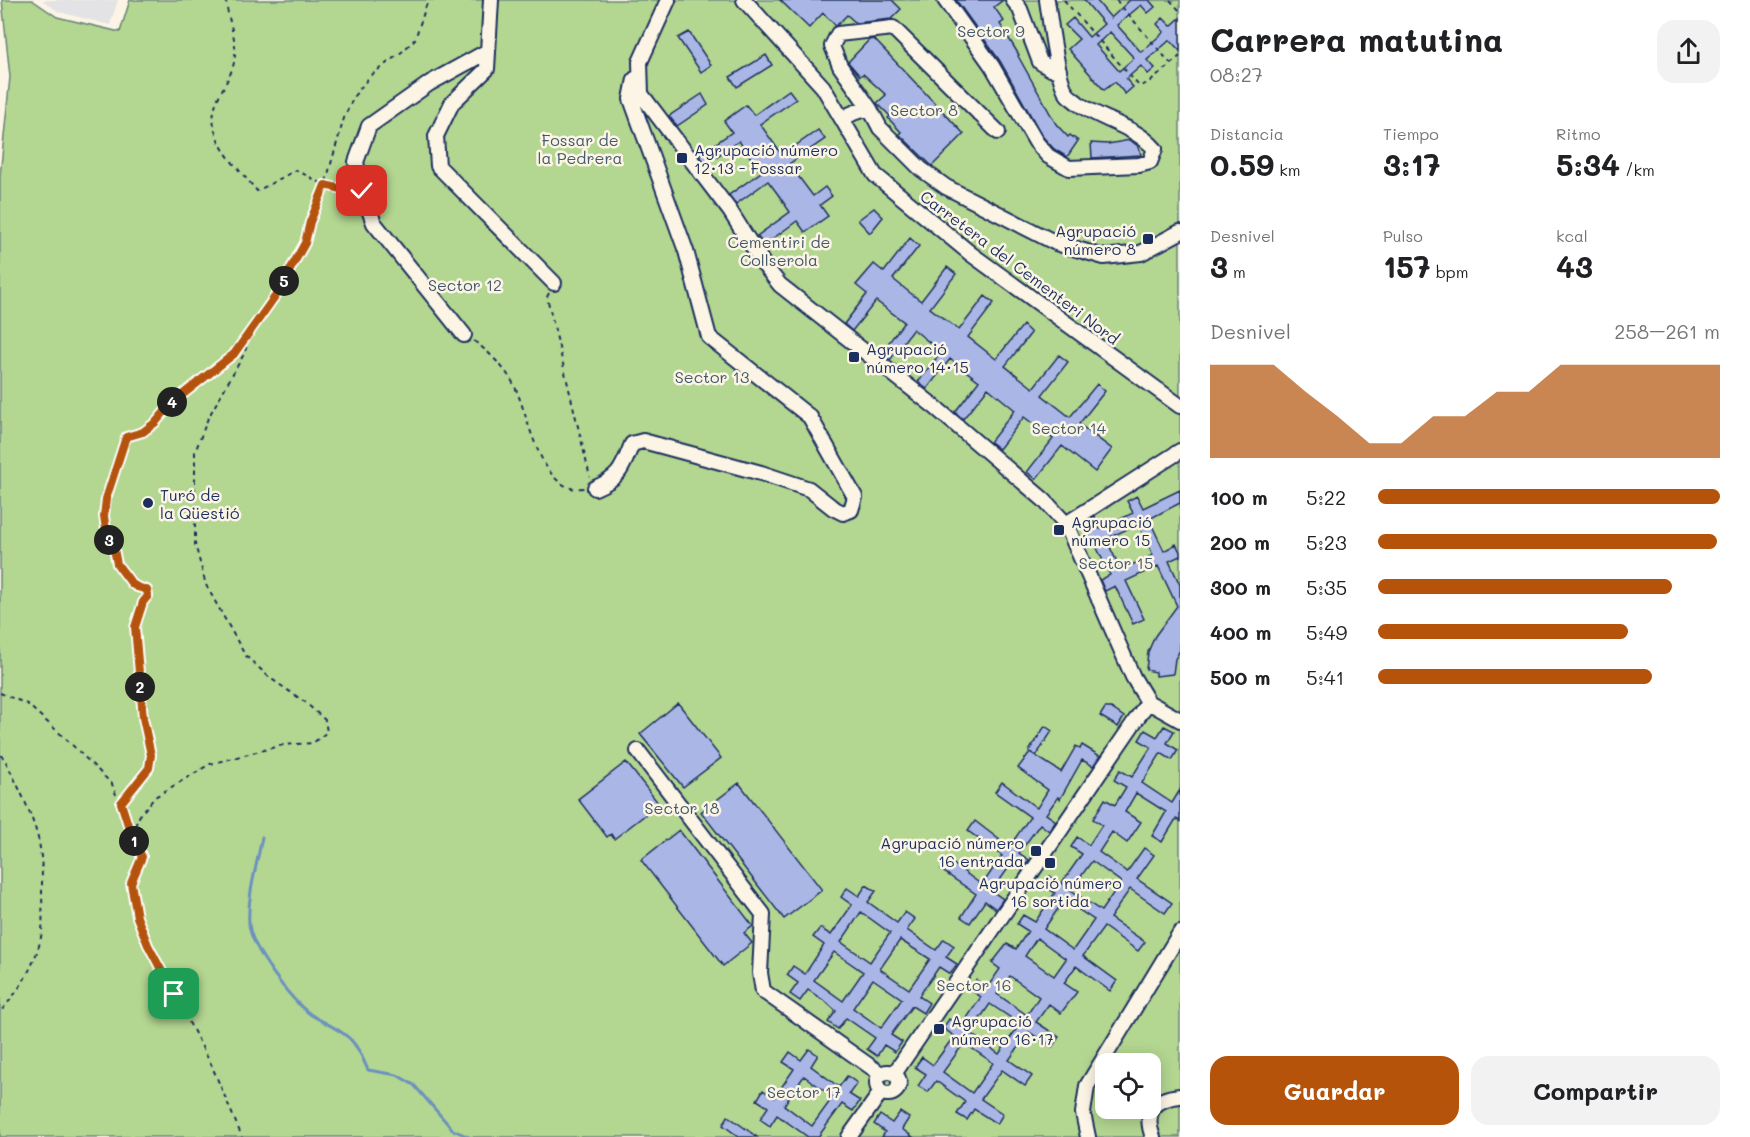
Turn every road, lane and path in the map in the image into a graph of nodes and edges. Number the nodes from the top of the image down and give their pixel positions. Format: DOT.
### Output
graph roads {
  1 [pos="226,0"];
  2 [pos="428,0"];
  3 [pos="491,0"];
  4 [pos="668,0"];
  5 [pos="744,0"];
  6 [pos="945,0"];
  7 [pos="1013,0"];
  8 [pos="1047,0"];
  9 [pos="1064,0"];
  10 [pos="1116,0"];
  11 [pos="1170,0"];
  12 [pos="1180,11"];
  13 [pos="488,51"];
  14 [pos="1180,56"];
  15 [pos="640,62"];
  16 [pos="1171,64"];
  17 [pos="1059,70"];
  18 [pos="870,109"];
  19 [pos="843,120"];
  20 [pos="998,132"];
  21 [pos="325,185"];
  22 [pos="361,187"];
  23 [pos="1180,232"];
  24 [pos="554,283"];
  25 [pos="253,328"];
  26 [pos="464,335"];
  27 [pos="1180,406"];
  28 [pos="1180,451"];
  29 [pos="596,488"];
  30 [pos="1066,524"];
  31 [pos="0,693"];
  32 [pos="1148,702"];
  33 [pos="1180,720"];
  34 [pos="638,751"];
  35 [pos="0,754"];
  36 [pos="121,803"];
  37 [pos="131,834"];
  38 [pos="1180,933"];
  39 [pos="0,1012"];
  40 [pos="887,1074"];
  41 [pos="882,1092"];
  42 [pos="1180,1096"];
  43 [pos="242,1137"];
  44 [pos="849,1137"];
  45 [pos="1088,1137"];
  46 [pos="1153,1137"];
  1 -- 21 [label="path"];
  2 -- 21 [label="path"];
  3 -- 13 [label="street"];
  4 -- 15 [label="street"];
  5 -- 19 [label="street, Carretera del Cementeri Nord"];
  6 -- 17 [label="street"];
  7 -- 17 [label="street"];
  8 -- 17 [label="street"];
  9 -- 16 [label="path"];
  10 -- 16 [label="path"];
  11 -- 12 [label="path"];
  13 -- 22 [label="street"];
  13 -- 24 [label="street"];
  14 -- 16 [label="path"];
  15 -- 29 [label="street"];
  15 -- 30 [label="street"];
  18 -- 19 [label="street"];
  18 -- 20 [label="street"];
  18 -- 23 [label="street"];
  19 -- 27 [label="street, Carretera del Cementeri Nord"];
  21 -- 22 [label="path"];
  21 -- 25 [label="path"];
  22 -- 26 [label="street"];
  24 -- 29 [label="path"];
  25 -- 36 [label="path"];
  25 -- 37 [label="path"];
  26 -- 29 [label="path"];
  28 -- 30 [label="street"];
  30 -- 32 [label="street"];
  31 -- 36 [label="path"];
  32 -- 33 [label="street"];
  32 -- 40 [label="street"];
  34 -- 40 [label="street"];
  35 -- 39 [label="path"];
  36 -- 37 [label="path"];
  37 -- 43 [label="path"];
  38 -- 45 [label="street"];
  40 -- 41 [label="street"];
  40 -- 41 [label="street"];
  41 -- 44 [label="street"];
  42 -- 46 [label="street"];
}
